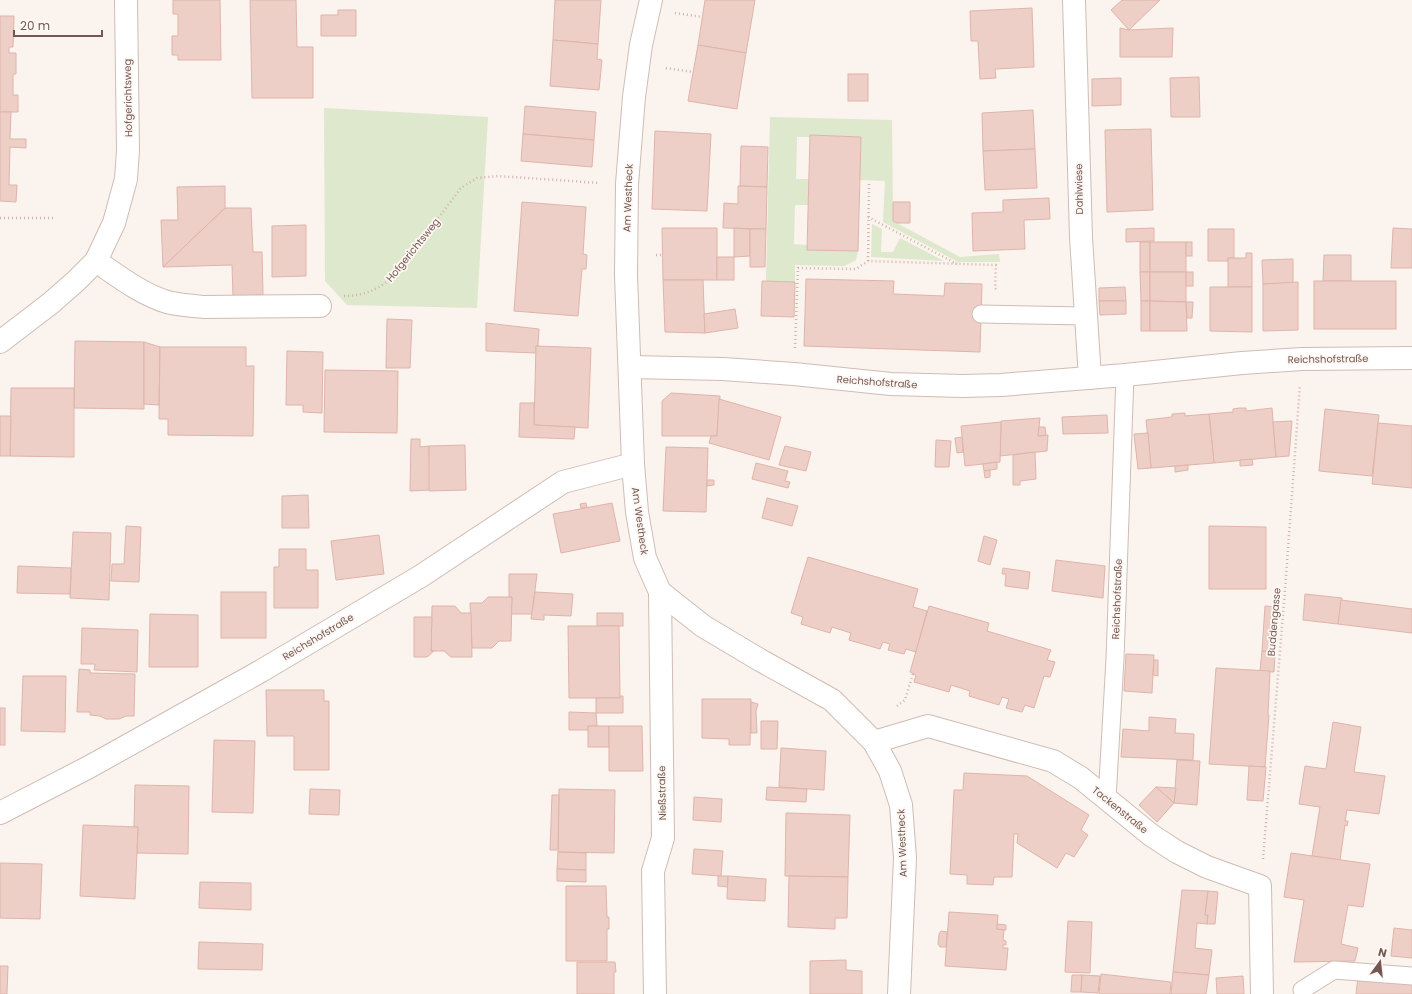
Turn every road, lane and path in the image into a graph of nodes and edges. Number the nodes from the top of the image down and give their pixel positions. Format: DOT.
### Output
graph roads {
  1 [pos="126,0"];
  2 [pos="651,0"];
  3 [pos="1074,0"];
  4 [pos="675,13"];
  5 [pos="702,18"];
  6 [pos="666,68"];
  7 [pos="693,72"];
  8 [pos="602,183"];
  9 [pos="869,184"];
  10 [pos="868,217"];
  11 [pos="0,218"];
  12 [pos="53,218"];
  13 [pos="656,255"];
  14 [pos="662,255"];
  15 [pos="96,261"];
  16 [pos="868,261"];
  17 [pos="957,264"];
  18 [pos="1001,292"];
  19 [pos="320,306"];
  20 [pos="981,314"];
  21 [pos="1086,316"];
  22 [pos="0,342"];
  23 [pos="1412,358"];
  24 [pos="1302,359"];
  25 [pos="630,367"];
  26 [pos="794,374"];
  27 [pos="1125,375"];
  28 [pos="1090,378"];
  29 [pos="633,464"];
  30 [pos="660,592"];
  31 [pos="913,674"];
  32 [pos="892,710"];
  33 [pos="874,742"];
  34 [pos="1106,799"];
  35 [pos="0,813"];
  36 [pos="1260,886"];
  37 [pos="1412,976"];
  38 [pos="1302,990"];
  39 [pos="655,994"];
  40 [pos="899,994"];
  41 [pos="1262,994"];
  1 -- 15 [label="street, Hofgerichtsweg"];
  2 -- 25 [label="street, Am Westheck"];
  3 -- 21 [label="street, Dahlwiese"];
  4 -- 5 [label="path"];
  6 -- 7 [label="path"];
  8 -- 19 [label="path, Hofgerichtsweg"];
  9 -- 10 [label="path"];
  10 -- 16 [label="path"];
  10 -- 17 [label="path"];
  11 -- 12 [label="path"];
  13 -- 14 [label="path"];
  15 -- 19 [label="street"];
  15 -- 22 [label="street, Hofgerichtsweg"];
  16 -- 17 [label="path"];
  16 -- 26 [label="path"];
  17 -- 18 [label="path"];
  20 -- 21 [label="lane"];
  21 -- 28 [label="street, Dahlwiese"];
  23 -- 24 [label="street, Reichshofstraße"];
  24 -- 27 [label="street, Reichshofstraße"];
  24 -- 36 [label="path, Buddengasse"];
  25 -- 26 [label="street, Reichshofstraße"];
  25 -- 29 [label="street, Am Westheck"];
  26 -- 28 [label="street, Reichshofstraße"];
  27 -- 28 [label="street, Reichshofstraße"];
  27 -- 34 [label="lane, Reichshofstraße"];
  29 -- 30 [label="street, Am Westheck"];
  29 -- 35 [label="street, Reichshofstraße"];
  30 -- 33 [label="street, Am Westheck"];
  30 -- 39 [label="street, Nießstraße"];
  31 -- 32 [label="path"];
  33 -- 34 [label="street, Tackenstraße"];
  33 -- 40 [label="street, Am Westheck"];
  34 -- 36 [label="street, Tackenstraße"];
  36 -- 41 [label="street"];
  37 -- 38 [label="lane"];
}
